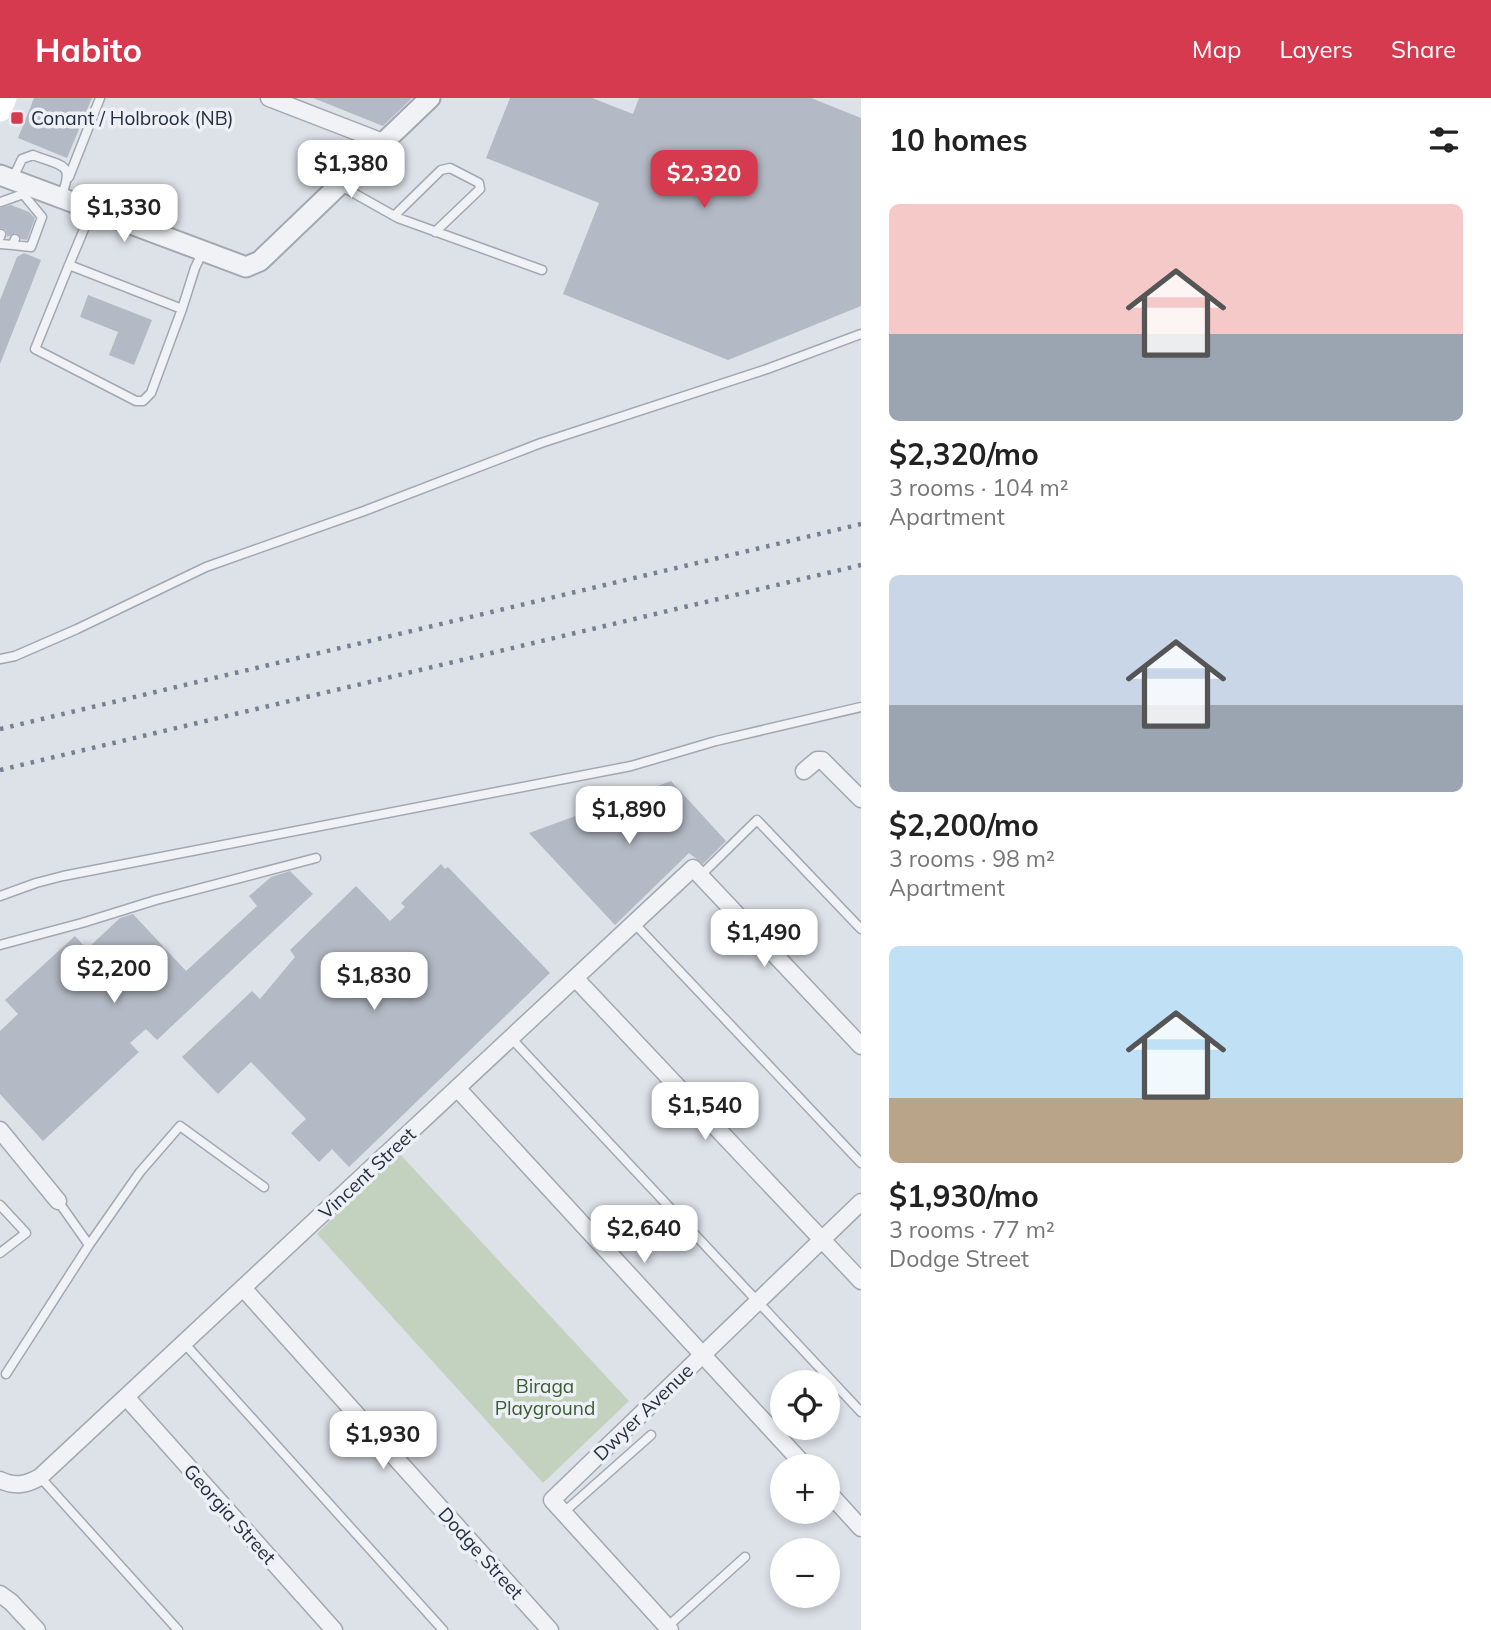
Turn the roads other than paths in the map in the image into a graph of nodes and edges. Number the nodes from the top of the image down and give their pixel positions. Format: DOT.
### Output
graph roads {
  1 [pos="5,98"];
  2 [pos="100,98"];
  3 [pos="268,98"];
  4 [pos="430,98"];
  5 [pos="0,110"];
  6 [pos="383,142"];
  7 [pos="69,177"];
  8 [pos="338,185"];
  9 [pos="19,192"];
  10 [pos="61,198"];
  11 [pos="1,202"];
  12 [pos="12,205"];
  13 [pos="92,210"];
  14 [pos="394,216"];
  15 [pos="435,232"];
  16 [pos="0,244"];
  17 [pos="202,252"];
  18 [pos="69,265"];
  19 [pos="542,270"];
  20 [pos="183,309"];
  21 [pos="861,334"];
  22 [pos="0,659"];
  23 [pos="861,707"];
  24 [pos="804,771"];
  25 [pos="861,799"];
  26 [pos="316,858"];
  27 [pos="696,872"];
  28 [pos="0,896"];
  29 [pos="634,923"];
  30 [pos="861,929"];
  31 [pos="0,945"];
  32 [pos="575,978"];
  33 [pos="511,1038"];
  34 [pos="861,1046"];
  35 [pos="457,1088"];
  36 [pos="1,1134"];
  37 [pos="861,1163"];
  38 [pos="264,1187"];
  39 [pos="58,1201"];
  40 [pos="861,1202"];
  41 [pos="0,1205"];
  42 [pos="822,1240"];
  43 [pos="89,1245"];
  44 [pos="0,1253"];
  45 [pos="861,1281"];
  46 [pos="243,1288"];
  47 [pos="758,1301"];
  48 [pos="184,1343"];
  49 [pos="702,1355"];
  50 [pos="6,1374"];
  51 [pos="126,1397"];
  52 [pos="861,1412"];
  53 [pos="650,1435"];
  54 [pos="794,1454"];
  55 [pos="40,1477"];
  56 [pos="0,1480"];
  57 [pos="840,1505"];
  58 [pos="563,1513"];
  59 [pos="861,1528"];
  60 [pos="745,1558"];
  61 [pos="5,1597"];
  62 [pos="669,1629"];
  63 [pos="37,1630"];
  64 [pos="178,1630"];
  65 [pos="334,1630"];
  66 [pos="443,1630"];
  67 [pos="550,1630"];
  1 -- 5 [label="main road"];
  2 -- 7 [label="lane"];
  3 -- 6 [label="street"];
  4 -- 6 [label="street"];
  6 -- 8 [label="street"];
  7 -- 9 [label="lane"];
  7 -- 10 [label="lane"];
  8 -- 14 [label="lane"];
  8 -- 17 [label="street"];
  9 -- 10 [label="street"];
  9 -- 11 [label="lane"];
  9 -- 12 [label="lane"];
  9 -- 16 [label="lane"];
  10 -- 13 [label="street"];
  13 -- 17 [label="street"];
  13 -- 18 [label="lane"];
  14 -- 15 [label="lane"];
  14 -- 15 [label="lane"];
  15 -- 19 [label="lane"];
  17 -- 20 [label="lane"];
  18 -- 20 [label="lane"];
  18 -- 20 [label="lane"];
  21 -- 22 [label="lane"];
  23 -- 28 [label="lane"];
  24 -- 25 [label="street"];
  26 -- 31 [label="lane"];
  27 -- 29 [label="street, Vincent Street"];
  27 -- 30 [label="lane"];
  27 -- 34 [label="street"];
  29 -- 32 [label="street, Vincent Street"];
  29 -- 37 [label="lane"];
  32 -- 33 [label="street, Vincent Street"];
  32 -- 42 [label="street"];
  33 -- 35 [label="street, Vincent Street"];
  33 -- 47 [label="lane"];
  35 -- 46 [label="street, Vincent Street"];
  35 -- 49 [label="street"];
  36 -- 39 [label="street"];
  38 -- 43 [label="lane"];
  39 -- 43 [label="lane"];
  40 -- 42 [label="street, Dwyer Avenue"];
  41 -- 44 [label="lane"];
  42 -- 45 [label="street"];
  42 -- 47 [label="street, Dwyer Avenue"];
  43 -- 50 [label="lane"];
  46 -- 48 [label="street, Vincent Street"];
  46 -- 67 [label="street, Dodge Street"];
  47 -- 49 [label="street, Dwyer Avenue"];
  47 -- 52 [label="lane"];
  48 -- 51 [label="street, Vincent Street"];
  48 -- 66 [label="lane"];
  49 -- 54 [label="street"];
  49 -- 58 [label="street, Dwyer Avenue"];
  51 -- 55 [label="street, Vincent Street"];
  51 -- 65 [label="street, Georgia Street"];
  53 -- 58 [label="lane"];
  55 -- 56 [label="street"];
  55 -- 64 [label="lane"];
  57 -- 59 [label="street"];
  58 -- 62 [label="street"];
  60 -- 62 [label="lane"];
  61 -- 63 [label="street"];
}
